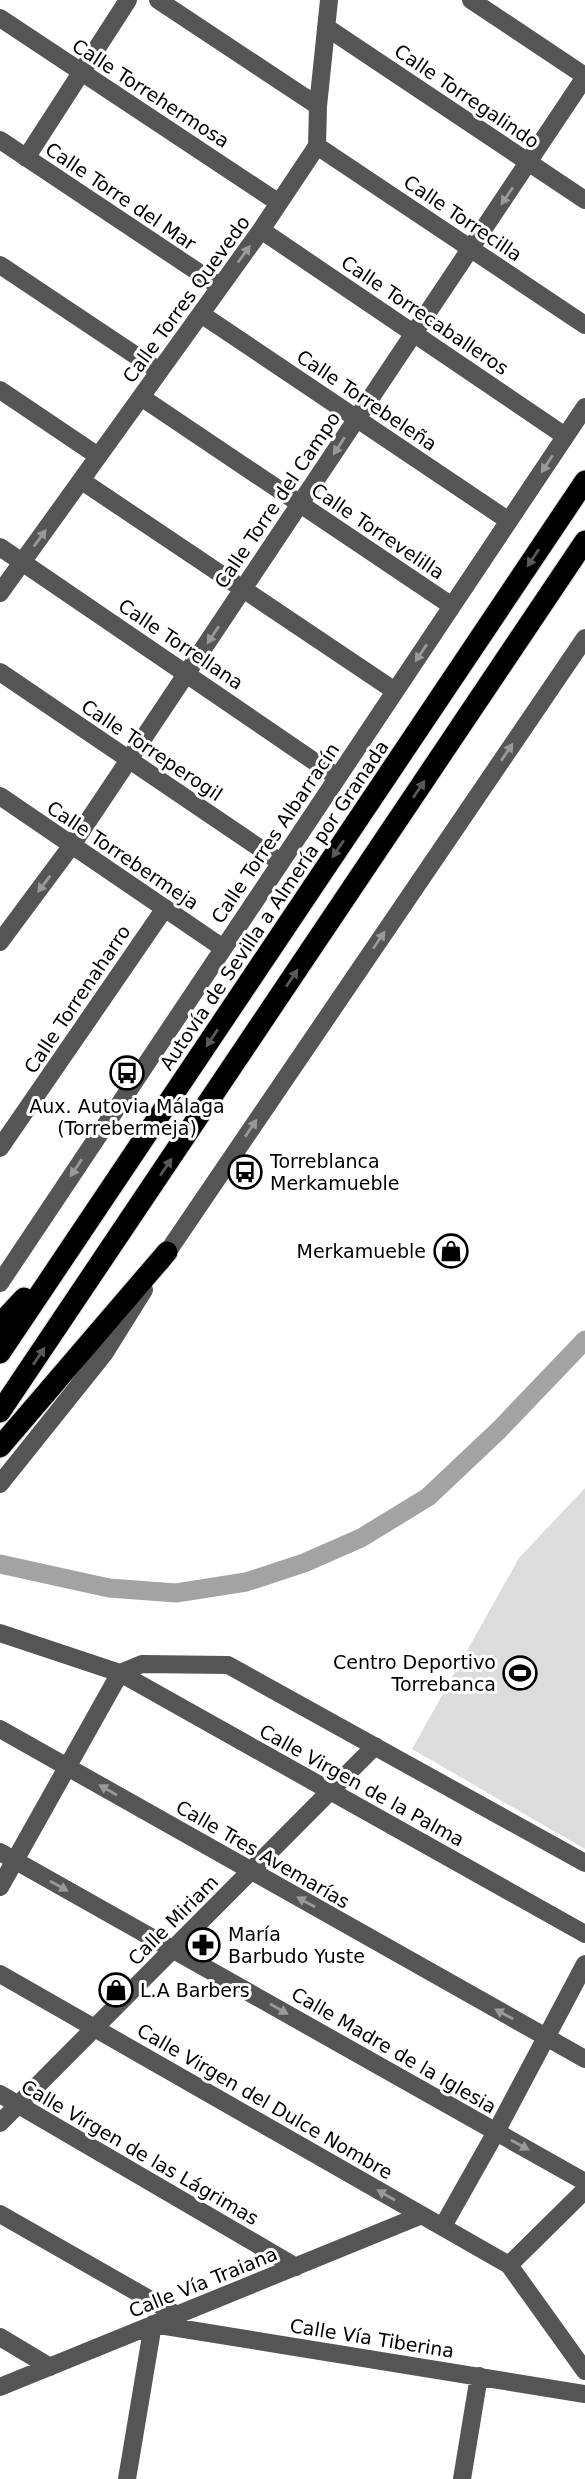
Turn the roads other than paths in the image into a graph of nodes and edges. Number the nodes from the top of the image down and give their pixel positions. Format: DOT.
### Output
graph roads {
  1 [pos="128,0"];
  2 [pos="158,0"];
  3 [pos="329,0"];
  4 [pos="471,0"];
  5 [pos="0,19"];
  6 [pos="326,27"];
  7 [pos="81,72"];
  8 [pos="585,77"];
  9 [pos="318,106"];
  10 [pos="0,140"];
  11 [pos="317,146"];
  12 [pos="26,158"];
  13 [pos="529,162"];
  14 [pos="585,200"];
  15 [pos="279,203"];
  16 [pos="261,230"];
  17 [pos="471,248"];
  18 [pos="0,265"];
  19 [pos="219,286"];
  20 [pos="201,314"];
  21 [pos="585,325"];
  22 [pos="414,333"];
  23 [pos="159,371"];
  24 [pos="0,390"];
  25 [pos="141,397"];
  26 [pos="585,407"];
  27 [pos="357,418"];
  28 [pos="565,436"];
  29 [pos="98,456"];
  30 [pos="82,481"];
  31 [pos="585,481"];
  32 [pos="301,505"];
  33 [pos="509,522"];
  34 [pos="585,541"];
  35 [pos="0,547"];
  36 [pos="22,562"];
  37 [pos="243,589"];
  38 [pos="0,593"];
  39 [pos="452,606"];
  40 [pos="585,638"];
  41 [pos="0,672"];
  42 [pos="187,674"];
  43 [pos="395,691"];
  44 [pos="130,760"];
  45 [pos="337,777"];
  46 [pos="0,796"];
  47 [pos="72,845"];
  48 [pos="280,862"];
  49 [pos="165,908"];
  50 [pos="0,942"];
  51 [pos="223,948"];
  52 [pos="0,1149"];
  53 [pos="81,1233"];
  54 [pos="167,1252"];
  55 [pos="0,1281"];
  56 [pos="0,1324"];
  57 [pos="0,1353"];
  58 [pos="0,1412"];
  59 [pos="0,1447"];
  60 [pos="0,1484"];
  61 [pos="0,1633"];
  62 [pos="120,1673"];
  63 [pos="0,1729"];
  64 [pos="375,1746"];
  65 [pos="68,1767"];
  66 [pos="330,1791"];
  67 [pos="7,1856"];
  68 [pos="585,1863"];
  69 [pos="251,1871"];
  70 [pos="0,1887"];
  71 [pos="585,1934"];
  72 [pos="173,1949"];
  73 [pos="585,1964"];
  74 [pos="0,1974"];
  75 [pos="95,2028"];
  76 [pos="546,2037"];
  77 [pos="585,2059"];
  78 [pos="0,2094"];
  79 [pos="18,2105"];
  80 [pos="0,2123"];
  81 [pos="496,2132"];
  82 [pos="585,2182"];
  83 [pos="585,2190"];
  84 [pos="0,2214"];
  85 [pos="422,2215"];
  86 [pos="443,2226"];
  87 [pos="509,2265"];
  88 [pos="296,2267"];
  89 [pos="177,2315"];
  90 [pos="153,2324"];
  91 [pos="0,2337"];
  92 [pos="50,2367"];
  93 [pos="585,2371"];
  94 [pos="479,2376"];
  95 [pos="0,2387"];
  96 [pos="585,2393"];
  97 [pos="127,2479"];
  98 [pos="462,2479"];
  1 -- 7 [label="street"];
  2 -- 9 [label="street"];
  3 -- 6 [label="street"];
  4 -- 8 [label="street"];
  5 -- 7 [label="street, Calle Torrehermosa"];
  6 -- 9 [label="street"];
  6 -- 13 [label="street, Calle Torregalindo"];
  7 -- 12 [label="street"];
  7 -- 15 [label="street, Calle Torrehermosa"];
  8 -- 13 [label="street, Calle Torre del Campo"];
  9 -- 11 [label="street"];
  10 -- 12 [label="street, Calle Torre del Mar"];
  11 -- 15 [label="street, Calle Torres Quevedo"];
  11 -- 17 [label="street, Calle Torrecilla"];
  12 -- 19 [label="street, Calle Torre del Mar"];
  13 -- 14 [label="street, Calle Torregalindo"];
  13 -- 17 [label="street, Calle Torre del Campo, one-way"];
  15 -- 16 [label="street, Calle Torres Quevedo"];
  19 -- 16 [label="street, Calle Torres Quevedo, one-way"];
  16 -- 22 [label="street, Calle Torrecaballeros"];
  17 -- 21 [label="street, Calle Torrecilla"];
  17 -- 22 [label="street, Calle Torre del Campo"];
  18 -- 23 [label="street"];
  19 -- 20 [label="street, Calle Torres Quevedo"];
  20 -- 23 [label="street, Calle Torres Quevedo"];
  20 -- 27 [label="street, Calle Torrebeleña"];
  22 -- 27 [label="street, Calle Torre del Campo"];
  22 -- 28 [label="street, Calle Torrecaballeros"];
  23 -- 25 [label="street, Calle Torres Quevedo"];
  24 -- 29 [label="street"];
  25 -- 29 [label="street, Calle Torres Quevedo"];
  25 -- 32 [label="street, Calle Torrevelilla"];
  26 -- 28 [label="street, Calle Torres Albarracín"];
  27 -- 32 [label="street, Calle Torre del Campo, one-way"];
  27 -- 33 [label="street, Calle Torrebeleña"];
  28 -- 33 [label="street, Calle Torres Albarracín, one-way"];
  29 -- 30 [label="street, Calle Torres Quevedo"];
  36 -- 30 [label="street, Calle Torres Quevedo, one-way"];
  30 -- 37 [label="street"];
  31 -- 53 [label="highway, Autovía de Sevilla a Almería por Granada, one-way"];
  32 -- 37 [label="street, Calle Torre del Campo"];
  32 -- 39 [label="street, Calle Torrevelilla"];
  33 -- 39 [label="street, Calle Torres Albarracín"];
  58 -- 34 [label="highway, one-way"];
  35 -- 36 [label="street, Calle Torrellana"];
  36 -- 38 [label="street, Calle Torres Quevedo"];
  36 -- 42 [label="street, Calle Torrellana"];
  37 -- 42 [label="street, Calle Torre del Campo, one-way"];
  37 -- 43 [label="street"];
  39 -- 43 [label="street, Calle Torres Albarracín, one-way"];
  54 -- 40 [label="street, one-way"];
  41 -- 44 [label="street, Calle Torreperogil"];
  42 -- 44 [label="street, Calle Torre del Campo"];
  42 -- 45 [label="street, Calle Torrellana"];
  43 -- 45 [label="street, Calle Torres Albarracín"];
  44 -- 47 [label="street, Calle Torre del Campo"];
  44 -- 48 [label="street, Calle Torreperogil"];
  45 -- 48 [label="street, Calle Torres Albarracín"];
  46 -- 47 [label="street, Calle Torrebermeja"];
  47 -- 49 [label="street, Calle Torrebermeja"];
  47 -- 50 [label="street, Calle Torre del Campo, one-way"];
  48 -- 51 [label="street, Calle Torres Albarracín"];
  49 -- 51 [label="street, Calle Torrebermeja"];
  49 -- 52 [label="street, Calle Torrenaharro"];
  51 -- 55 [label="street, Calle Torres Albarracín, one-way"];
  53 -- 56 [label="highway"];
  53 -- 57 [label="highway, Autovía de Sevilla a Almería por Granada"];
  54 -- 59 [label="highway"];
  54 -- 60 [label="street"];
  61 -- 62 [label="street, Calle Virgen de la Palma"];
  62 -- 64 [label="street"];
  62 -- 65 [label="street"];
  62 -- 66 [label="street, Calle Virgen de la Palma"];
  63 -- 65 [label="street, Calle Tres Avemarías"];
  64 -- 66 [label="street, Calle Miriam"];
  64 -- 68 [label="street"];
  65 -- 67 [label="street"];
  69 -- 65 [label="street, Calle Tres Avemarías, one-way"];
  66 -- 69 [label="street, Calle Miriam"];
  66 -- 71 [label="street, Calle Virgen de la Palma"];
  67 -- 70 [label="street"];
  67 -- 72 [label="street, Calle Madre de la Iglesia, one-way"];
  69 -- 72 [label="street, Calle Miriam"];
  76 -- 69 [label="street, Calle Tres Avemarías, one-way"];
  72 -- 75 [label="street, Calle Miriam"];
  72 -- 81 [label="street, Calle Madre de la Iglesia, one-way"];
  73 -- 76 [label="street"];
  74 -- 75 [label="street, Calle Virgen del Dulce Nombre"];
  75 -- 79 [label="street, Calle Miriam"];
  85 -- 75 [label="street, Calle Virgen del Dulce Nombre, one-way"];
  76 -- 77 [label="street, Calle Tres Avemarías"];
  76 -- 81 [label="street"];
  78 -- 79 [label="street, Calle Virgen de las Lágrimas"];
  79 -- 80 [label="street, Calle Miriam"];
  79 -- 88 [label="street, Calle Virgen de las Lágrimas"];
  81 -- 82 [label="street, Calle Madre de la Iglesia, one-way"];
  81 -- 86 [label="street"];
  83 -- 87 [label="street"];
  84 -- 89 [label="street"];
  85 -- 86 [label="street, Calle Virgen del Dulce Nombre"];
  85 -- 88 [label="street, Calle Vía Traiana"];
  86 -- 87 [label="street, Calle Virgen del Dulce Nombre"];
  87 -- 93 [label="street"];
  88 -- 89 [label="street, Calle Vía Traiana"];
  89 -- 90 [label="street, Calle Vía Traiana"];
  90 -- 92 [label="street, Calle Vía Traiana"];
  90 -- 94 [label="street, Calle Vía Tiberina"];
  90 -- 97 [label="street"];
  91 -- 92 [label="street"];
  92 -- 95 [label="street, Calle Vía Traiana"];
  94 -- 96 [label="street, Calle Vía Tiberina"];
  94 -- 98 [label="street"];
}
